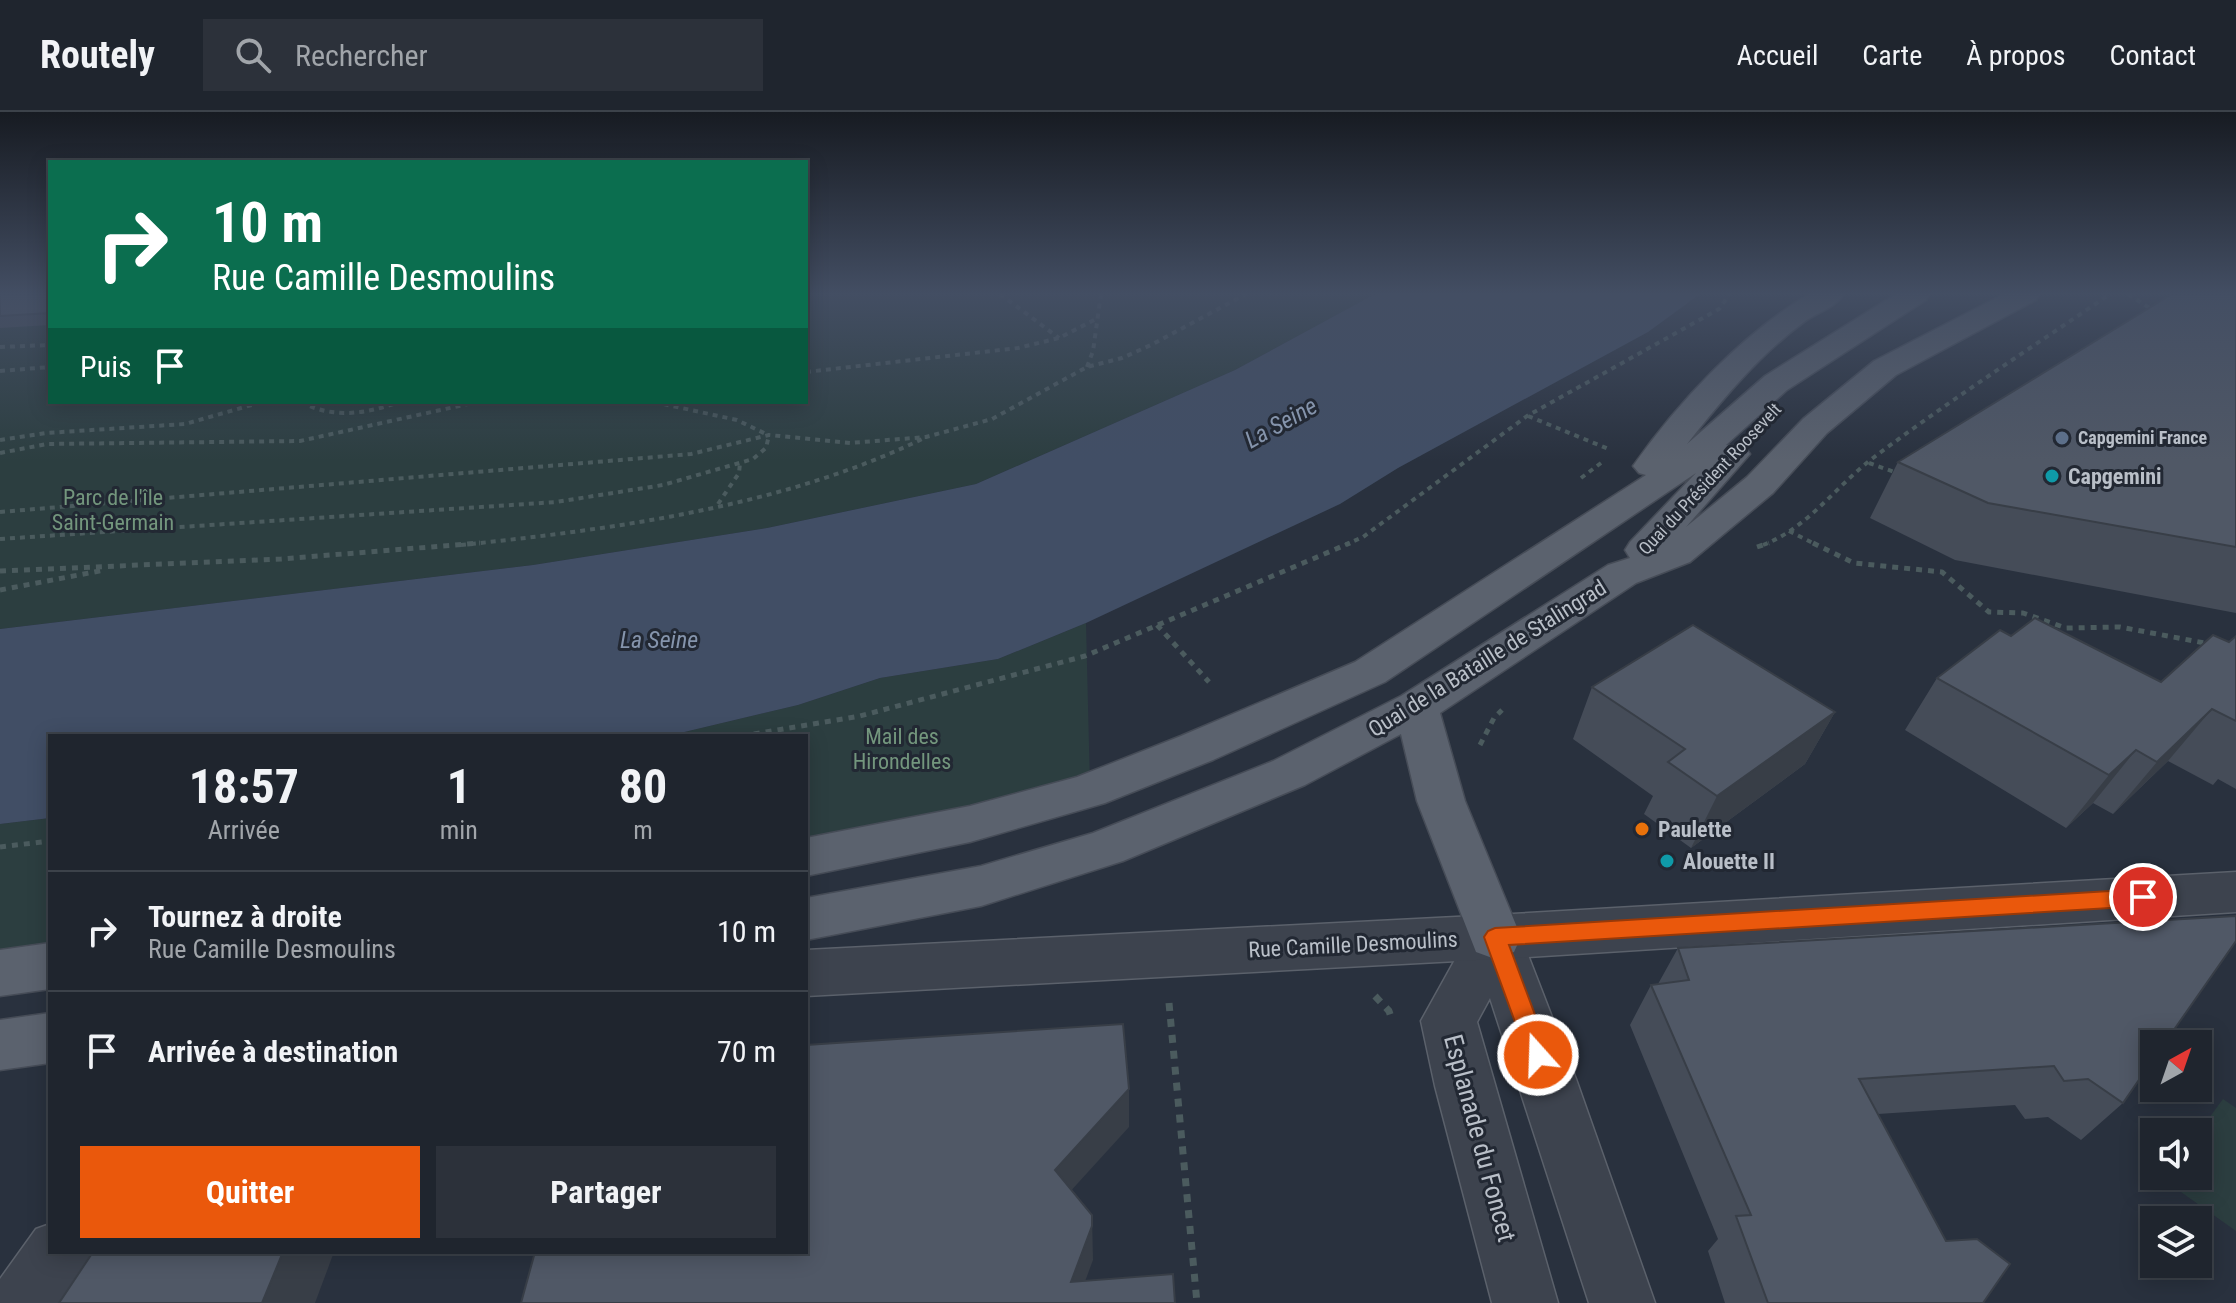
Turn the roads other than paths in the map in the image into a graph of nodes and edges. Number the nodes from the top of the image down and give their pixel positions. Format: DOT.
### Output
graph roads {
  1 [pos="1829,349"];
  2 [pos="1755,350"];
  3 [pos="1828,350"];
  4 [pos="1920,350"];
  5 [pos="1570,544"];
  6 [pos="1622,574"];
  7 [pos="1417,707"];
  8 [pos="808,857"];
  9 [pos="2236,892"];
  10 [pos="808,919"];
  11 [pos="1495,937"];
  12 [pos="48,966"];
  13 [pos="0,973"];
  14 [pos="808,973"];
  15 [pos="48,1038"];
  16 [pos="0,1045"];
  17 [pos="58,1254"];
  18 [pos="23,1303"];
  19 [pos="1525,1303"];
  20 [pos="1622,1303"];
  1 -- 6 [label="main road, Quai du Président Roosevelt"];
  2 -- 5 [label="main road"];
  3 -- 5 [label="main road, Quai du Président Roosevelt"];
  4 -- 6 [label="main road"];
  5 -- 8 [label="main road"];
  6 -- 7 [label="main road, Quai de la Bataille de Stalingrad"];
  7 -- 10 [label="main road, Quai de la Bataille de Stalingrad"];
  7 -- 11 [label="main road"];
  9 -- 11 [label="street, Rue Camille Desmoulins"];
  11 -- 14 [label="street, Rue Camille Desmoulins"];
  11 -- 19 [label="street, Esplanade du Foncet"];
  11 -- 20 [label="street"];
  12 -- 13 [label="main road"];
  15 -- 16 [label="main road"];
  17 -- 18 [label="street"];
}
